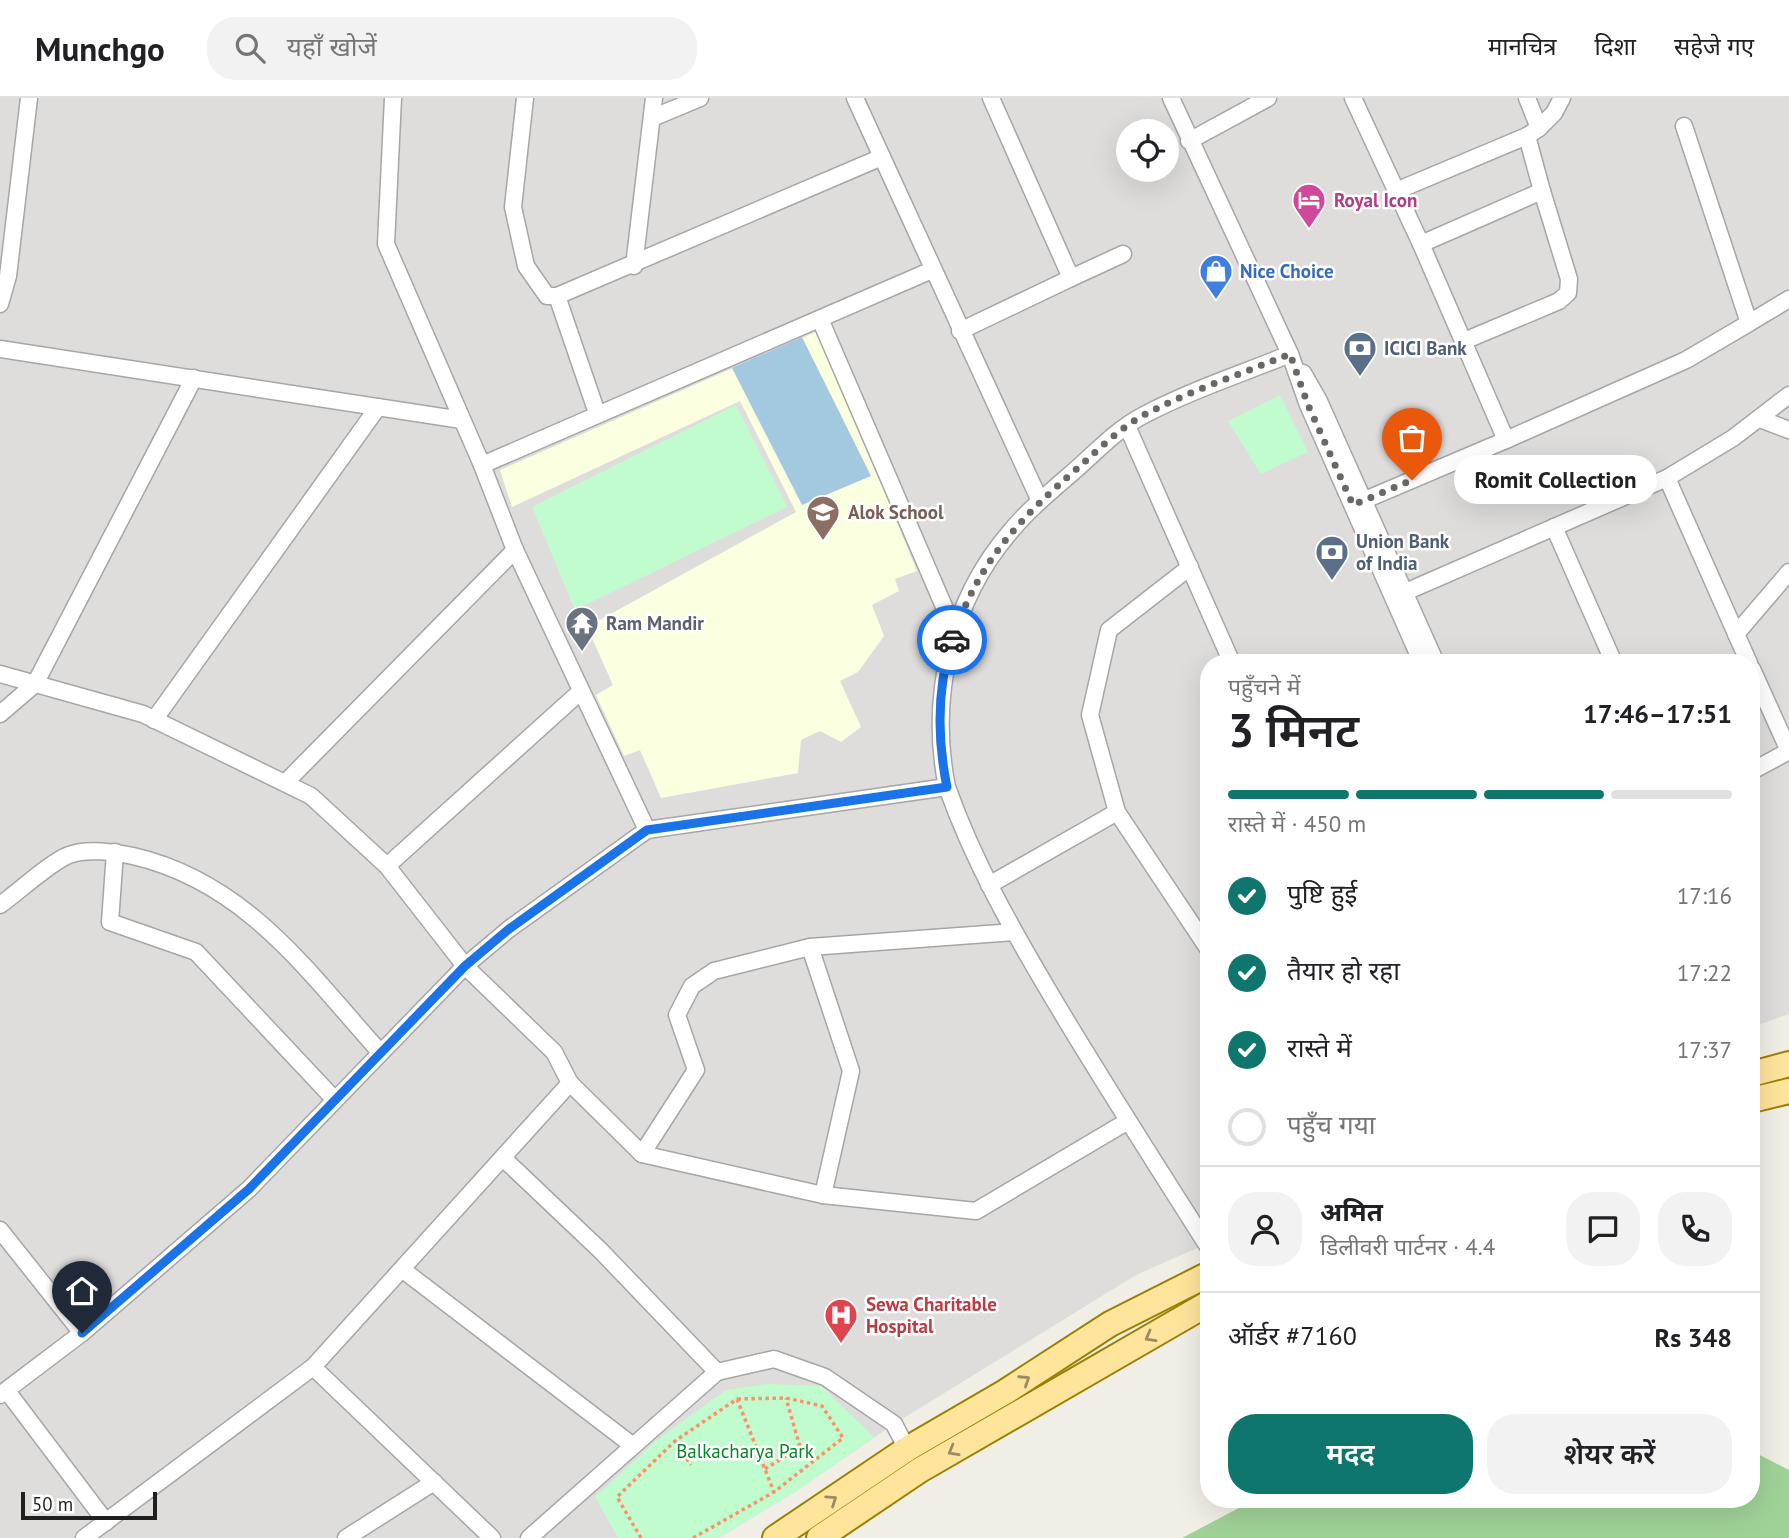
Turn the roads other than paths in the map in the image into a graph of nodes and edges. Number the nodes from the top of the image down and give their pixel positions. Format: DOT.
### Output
graph roads {
  1 [pos="29,98"];
  2 [pos="393,98"];
  3 [pos="526,98"];
  4 [pos="654,98"];
  5 [pos="700,98"];
  6 [pos="855,98"];
  7 [pos="991,98"];
  8 [pos="1171,98"];
  9 [pos="1268,98"];
  10 [pos="1353,98"];
  11 [pos="1527,98"];
  12 [pos="1562,98"];
  13 [pos="652,118"];
  14 [pos="1684,126"];
  15 [pos="1533,132"];
  16 [pos="1189,141"];
  17 [pos="882,156"];
  18 [pos="1396,191"];
  19 [pos="1542,191"];
  20 [pos="11,209"];
  21 [pos="1421,244"];
  22 [pos="1123,254"];
  23 [pos="634,265"];
  24 [pos="932,270"];
  25 [pos="1071,278"];
  26 [pos="557,296"];
  27 [pos="1789,299"];
  28 [pos="0,304"];
  29 [pos="820,319"];
  30 [pos="1749,323"];
  31 [pos="960,331"];
  32 [pos="1464,341"];
  33 [pos="0,349"];
  34 [pos="1290,354"];
  35 [pos="194,379"];
  36 [pos="1789,395"];
  37 [pos="378,407"];
  38 [pos="597,413"];
  39 [pos="1760,419"];
  40 [pos="462,420"];
  41 [pos="1127,426"];
  42 [pos="1789,430"];
  43 [pos="1506,440"];
  44 [pos="482,465"];
  45 [pos="1667,478"];
  46 [pos="1040,501"];
  47 [pos="1359,503"];
  48 [pos="1554,527"];
  49 [pos="515,550"];
  50 [pos="1190,567"];
  51 [pos="1789,572"];
  52 [pos="1399,595"];
  53 [pos="955,632"];
  54 [pos="1736,634"];
  55 [pos="1228,654"];
  56 [pos="1419,654"];
  57 [pos="1431,654"];
  58 [pos="1610,654"];
  59 [pos="1745,654"];
  60 [pos="0,674"];
  61 [pos="35,684"];
  62 [pos="1760,687"];
  63 [pos="581,691"];
  64 [pos="0,713"];
  65 [pos="154,720"];
  66 [pos="1760,767"];
  67 [pos="285,783"];
  68 [pos="947,787"];
  69 [pos="1117,812"];
  70 [pos="647,830"];
  71 [pos="115,852"];
  72 [pos="387,866"];
  73 [pos="989,885"];
  74 [pos="0,905"];
  75 [pos="1014,932"];
  76 [pos="1200,936"];
  77 [pos="810,947"];
  78 [pos="465,966"];
  79 [pos="380,1052"];
  80 [pos="1789,1064"];
  81 [pos="1760,1072"];
  82 [pos="570,1083"];
  83 [pos="1789,1091"];
  84 [pos="1760,1098"];
  85 [pos="335,1100"];
  86 [pos="1128,1121"];
  87 [pos="642,1154"];
  88 [pos="504,1159"];
  89 [pos="823,1195"];
  90 [pos="0,1230"];
  91 [pos="1200,1234"];
  92 [pos="402,1270"];
  93 [pos="1200,1279"];
  94 [pos="1200,1308"];
  95 [pos="82,1333"];
  96 [pos="313,1367"];
  97 [pos="717,1372"];
  98 [pos="3,1393"];
  99 [pos="632,1445"];
  100 [pos="907,1449"];
  101 [pos="434,1482"];
  102 [pos="106,1521"];
  103 [pos="83,1538"];
  104 [pos="346,1538"];
  105 [pos="492,1538"];
  106 [pos="529,1538"];
  107 [pos="775,1538"];
  108 [pos="819,1538"];
  1 -- 20 [label="street"];
  2 -- 40 [label="street"];
  3 -- 26 [label="street"];
  4 -- 13 [label="street"];
  5 -- 13 [label="street"];
  6 -- 17 [label="street"];
  7 -- 25 [label="street"];
  8 -- 16 [label="street"];
  9 -- 16 [label="street"];
  10 -- 18 [label="street"];
  11 -- 15 [label="street"];
  12 -- 15 [label="street"];
  13 -- 23 [label="street"];
  14 -- 30 [label="street"];
  15 -- 18 [label="street"];
  15 -- 19 [label="street"];
  16 -- 34 [label="street"];
  17 -- 23 [label="street"];
  17 -- 24 [label="street"];
  18 -- 21 [label="street"];
  19 -- 21 [label="street"];
  19 -- 32 [label="street"];
  20 -- 28 [label="street"];
  21 -- 32 [label="street"];
  22 -- 25 [label="street"];
  23 -- 26 [label="street"];
  24 -- 29 [label="street"];
  24 -- 31 [label="street"];
  25 -- 31 [label="street"];
  26 -- 38 [label="street"];
  27 -- 30 [label="street"];
  29 -- 38 [label="street"];
  29 -- 53 [label="street"];
  30 -- 43 [label="street"];
  31 -- 46 [label="street"];
  32 -- 43 [label="street"];
  33 -- 35 [label="street"];
  34 -- 41 [label="street"];
  34 -- 47 [label="street"];
  35 -- 37 [label="street"];
  35 -- 61 [label="street"];
  36 -- 39 [label="street"];
  37 -- 40 [label="street"];
  37 -- 65 [label="street"];
  38 -- 44 [label="street"];
  39 -- 42 [label="street"];
  39 -- 45 [label="street"];
  40 -- 44 [label="street"];
  41 -- 46 [label="street"];
  41 -- 50 [label="street"];
  43 -- 47 [label="street"];
  44 -- 49 [label="street"];
  45 -- 48 [label="street"];
  45 -- 54 [label="street"];
  46 -- 53 [label="street"];
  47 -- 52 [label="street"];
  48 -- 52 [label="street"];
  48 -- 58 [label="street"];
  49 -- 63 [label="street"];
  49 -- 67 [label="street"];
  50 -- 55 [label="street"];
  50 -- 69 [label="street"];
  51 -- 54 [label="street"];
  52 -- 56 [label="street"];
  52 -- 57 [label="street"];
  53 -- 68 [label="street"];
  54 -- 59 [label="street"];
  60 -- 61 [label="street"];
  61 -- 64 [label="street"];
  61 -- 65 [label="street"];
  62 -- 66 [label="street"];
  63 -- 70 [label="street"];
  63 -- 72 [label="street"];
  65 -- 67 [label="street"];
  67 -- 72 [label="street"];
  68 -- 70 [label="street"];
  68 -- 73 [label="street"];
  69 -- 73 [label="street"];
  69 -- 76 [label="street"];
  70 -- 78 [label="street"];
  71 -- 74 [label="street"];
  71 -- 79 [label="street"];
  71 -- 85 [label="street"];
  72 -- 78 [label="street"];
  73 -- 75 [label="street"];
  75 -- 77 [label="street"];
  75 -- 86 [label="street"];
  77 -- 87 [label="street"];
  77 -- 89 [label="street"];
  78 -- 79 [label="street"];
  78 -- 82 [label="street"];
  79 -- 85 [label="street"];
  80 -- 81 [label="main road"];
  82 -- 87 [label="street"];
  82 -- 88 [label="street"];
  83 -- 84 [label="main road"];
  85 -- 95 [label="street"];
  86 -- 89 [label="street"];
  86 -- 91 [label="street"];
  87 -- 89 [label="street"];
  88 -- 92 [label="street"];
  88 -- 97 [label="street"];
  90 -- 95 [label="street"];
  92 -- 96 [label="street"];
  92 -- 99 [label="street"];
  100 -- 93 [label="main road, one-way"];
  94 -- 108 [label="main road, one-way"];
  95 -- 98 [label="street"];
  96 -- 101 [label="street"];
  96 -- 102 [label="street"];
  97 -- 99 [label="street"];
  97 -- 100 [label="street"];
  98 -- 102 [label="street"];
  99 -- 106 [label="street"];
  107 -- 100 [label="main road, one-way"];
  101 -- 104 [label="street"];
  101 -- 105 [label="street"];
  102 -- 103 [label="street"];
}
